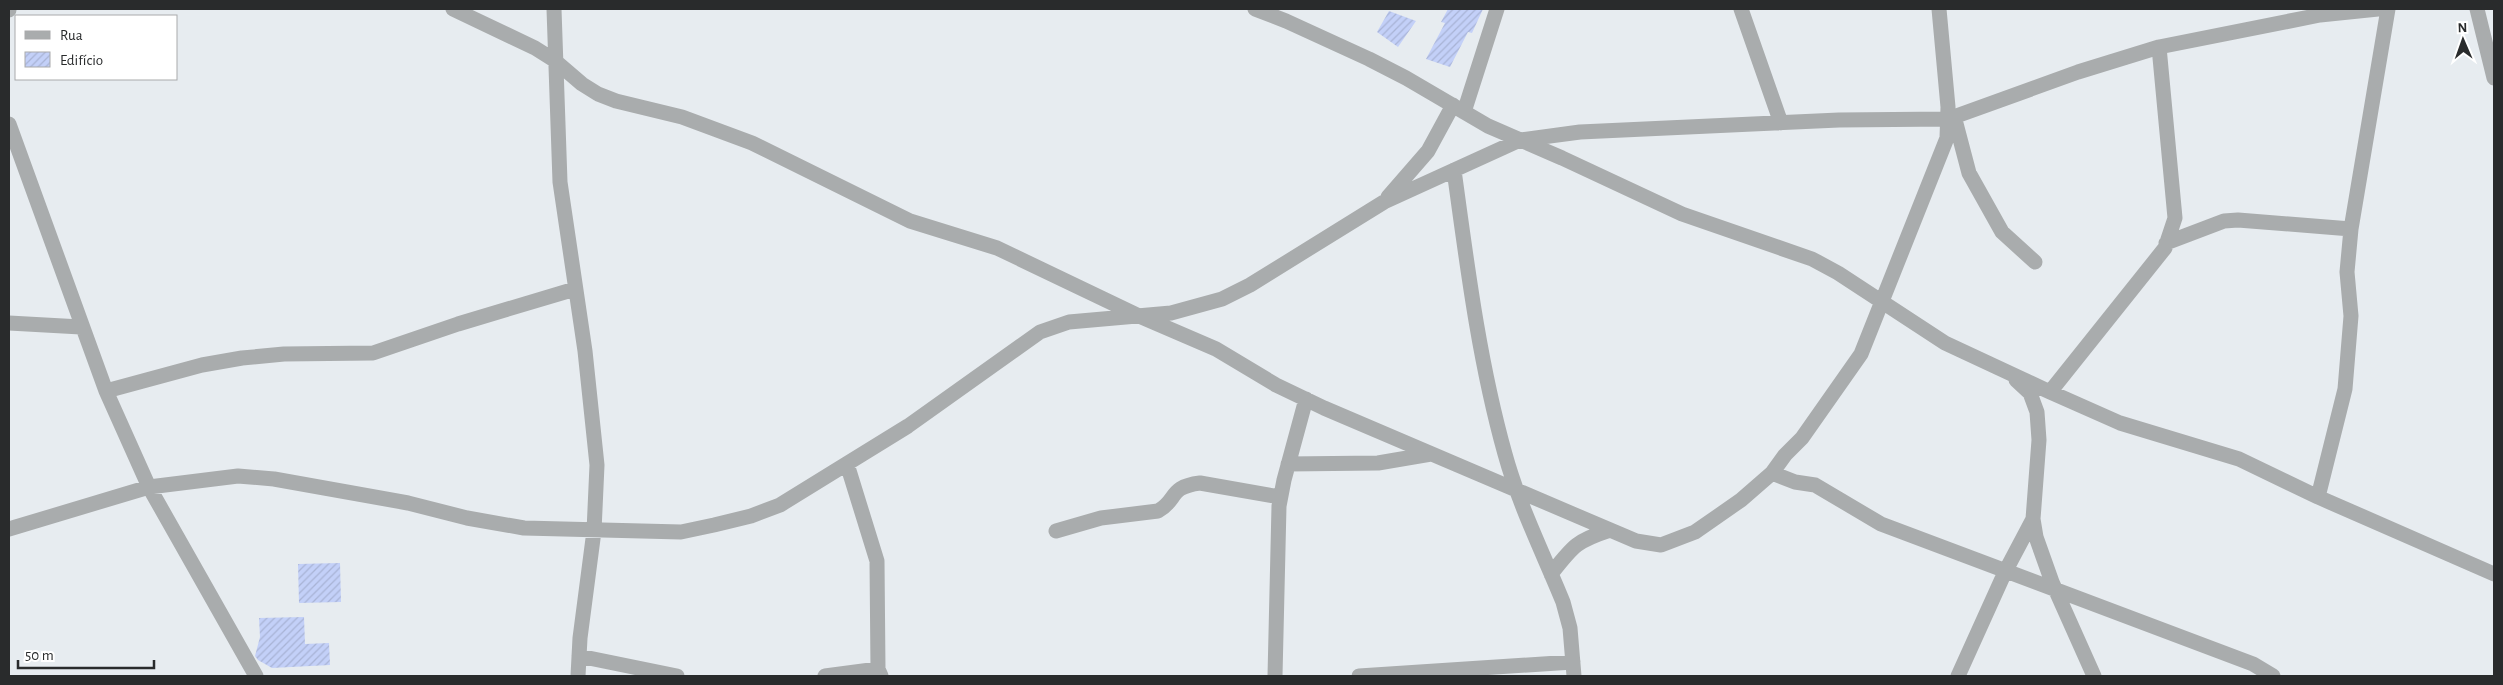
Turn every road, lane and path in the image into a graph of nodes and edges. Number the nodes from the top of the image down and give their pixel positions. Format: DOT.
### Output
graph roads {
  1 [pos="453,9"];
  2 [pos="554,9"];
  3 [pos="1255,9"];
  4 [pos="1497,9"];
  5 [pos="1741,9"];
  6 [pos="1939,9"];
  7 [pos="2378,9"];
  8 [pos="2388,9"];
  9 [pos="2477,9"];
  10 [pos="2159,47"];
  11 [pos="554,60"];
  12 [pos="2494,76"];
  13 [pos="1459,109"];
  14 [pos="1951,117"];
  15 [pos="1781,123"];
  16 [pos="9,124"];
  17 [pos="1520,140"];
  18 [pos="1454,170"];
  19 [pos="1384,202"];
  20 [pos="2351,229"];
  21 [pos="2166,243"];
  22 [pos="2035,262"];
  23 [pos="575,289"];
  24 [pos="1881,301"];
  25 [pos="1137,315"];
  26 [pos="9,323"];
  27 [pos="81,327"];
  28 [pos="2007,370"];
  29 [pos="106,391"];
  30 [pos="2050,392"];
  31 [pos="1306,399"];
  32 [pos="1431,454"];
  33 [pos="847,464"];
  34 [pos="1288,464"];
  35 [pos="1772,473"];
  36 [pos="149,487"];
  37 [pos="1518,490"];
  38 [pos="1280,497"];
  39 [pos="2318,497"];
  40 [pos="2033,519"];
  41 [pos="9,529"];
  42 [pos="1610,530"];
  43 [pos="594,531"];
  44 [pos="1056,531"];
  45 [pos="2005,572"];
  46 [pos="1551,574"];
  47 [pos="2494,574"];
  48 [pos="2055,588"];
  49 [pos="579,656"];
  50 [pos="1574,669"];
  51 [pos="880,673"];
  52 [pos="256,676"];
  53 [pos="578,676"];
  54 [pos="677,676"];
  55 [pos="825,676"];
  56 [pos="1275,676"];
  57 [pos="1359,676"];
  58 [pos="1958,676"];
  59 [pos="2094,676"];
  60 [pos="2273,676"];
  1 -- 11 [label="street"];
  2 -- 11 [label="street"];
  3 -- 13 [label="street"];
  4 -- 13 [label="street"];
  5 -- 15 [label="street"];
  6 -- 14 [label="street"];
  7 -- 10 [label="street"];
  8 -- 20 [label="street"];
  9 -- 12 [label="street"];
  10 -- 14 [label="street"];
  10 -- 21 [label="street"];
  11 -- 23 [label="street"];
  11 -- 25 [label="street"];
  13 -- 17 [label="street"];
  13 -- 19 [label="street"];
  14 -- 15 [label="street"];
  14 -- 22 [label="street"];
  14 -- 24 [label="street"];
  15 -- 17 [label="street"];
  16 -- 27 [label="street"];
  17 -- 18 [label="street"];
  17 -- 24 [label="street"];
  18 -- 19 [label="street"];
  18 -- 37 [label="street"];
  19 -- 25 [label="street"];
  20 -- 21 [label="street"];
  20 -- 39 [label="street"];
  21 -- 30 [label="street"];
  23 -- 29 [label="street"];
  23 -- 43 [label="street"];
  24 -- 28 [label="street"];
  24 -- 35 [label="street"];
  25 -- 31 [label="street"];
  25 -- 33 [label="street"];
  26 -- 27 [label="street"];
  27 -- 29 [label="street"];
  28 -- 30 [label="street"];
  28 -- 40 [label="street"];
  29 -- 36 [label="street"];
  30 -- 39 [label="street"];
  31 -- 32 [label="street"];
  31 -- 34 [label="street"];
  32 -- 34 [label="street"];
  32 -- 37 [label="street"];
  33 -- 43 [label="street"];
  33 -- 51 [label="street"];
  34 -- 38 [label="street"];
  35 -- 42 [label="street"];
  35 -- 45 [label="street"];
  36 -- 41 [label="street"];
  36 -- 43 [label="street"];
  36 -- 52 [label="street"];
  37 -- 42 [label="street"];
  37 -- 46 [label="street"];
  38 -- 44 [label="street"];
  38 -- 56 [label="street"];
  39 -- 47 [label="street"];
  40 -- 45 [label="street"];
  40 -- 48 [label="street"];
  42 -- 46 [label="street"];
  43 -- 49 [label="street"];
  45 -- 48 [label="street"];
  45 -- 58 [label="street"];
  46 -- 50 [label="street"];
  48 -- 59 [label="street"];
  48 -- 60 [label="street"];
  49 -- 53 [label="street"];
  49 -- 54 [label="street"];
  50 -- 57 [label="street"];
  51 -- 55 [label="street"];
}
